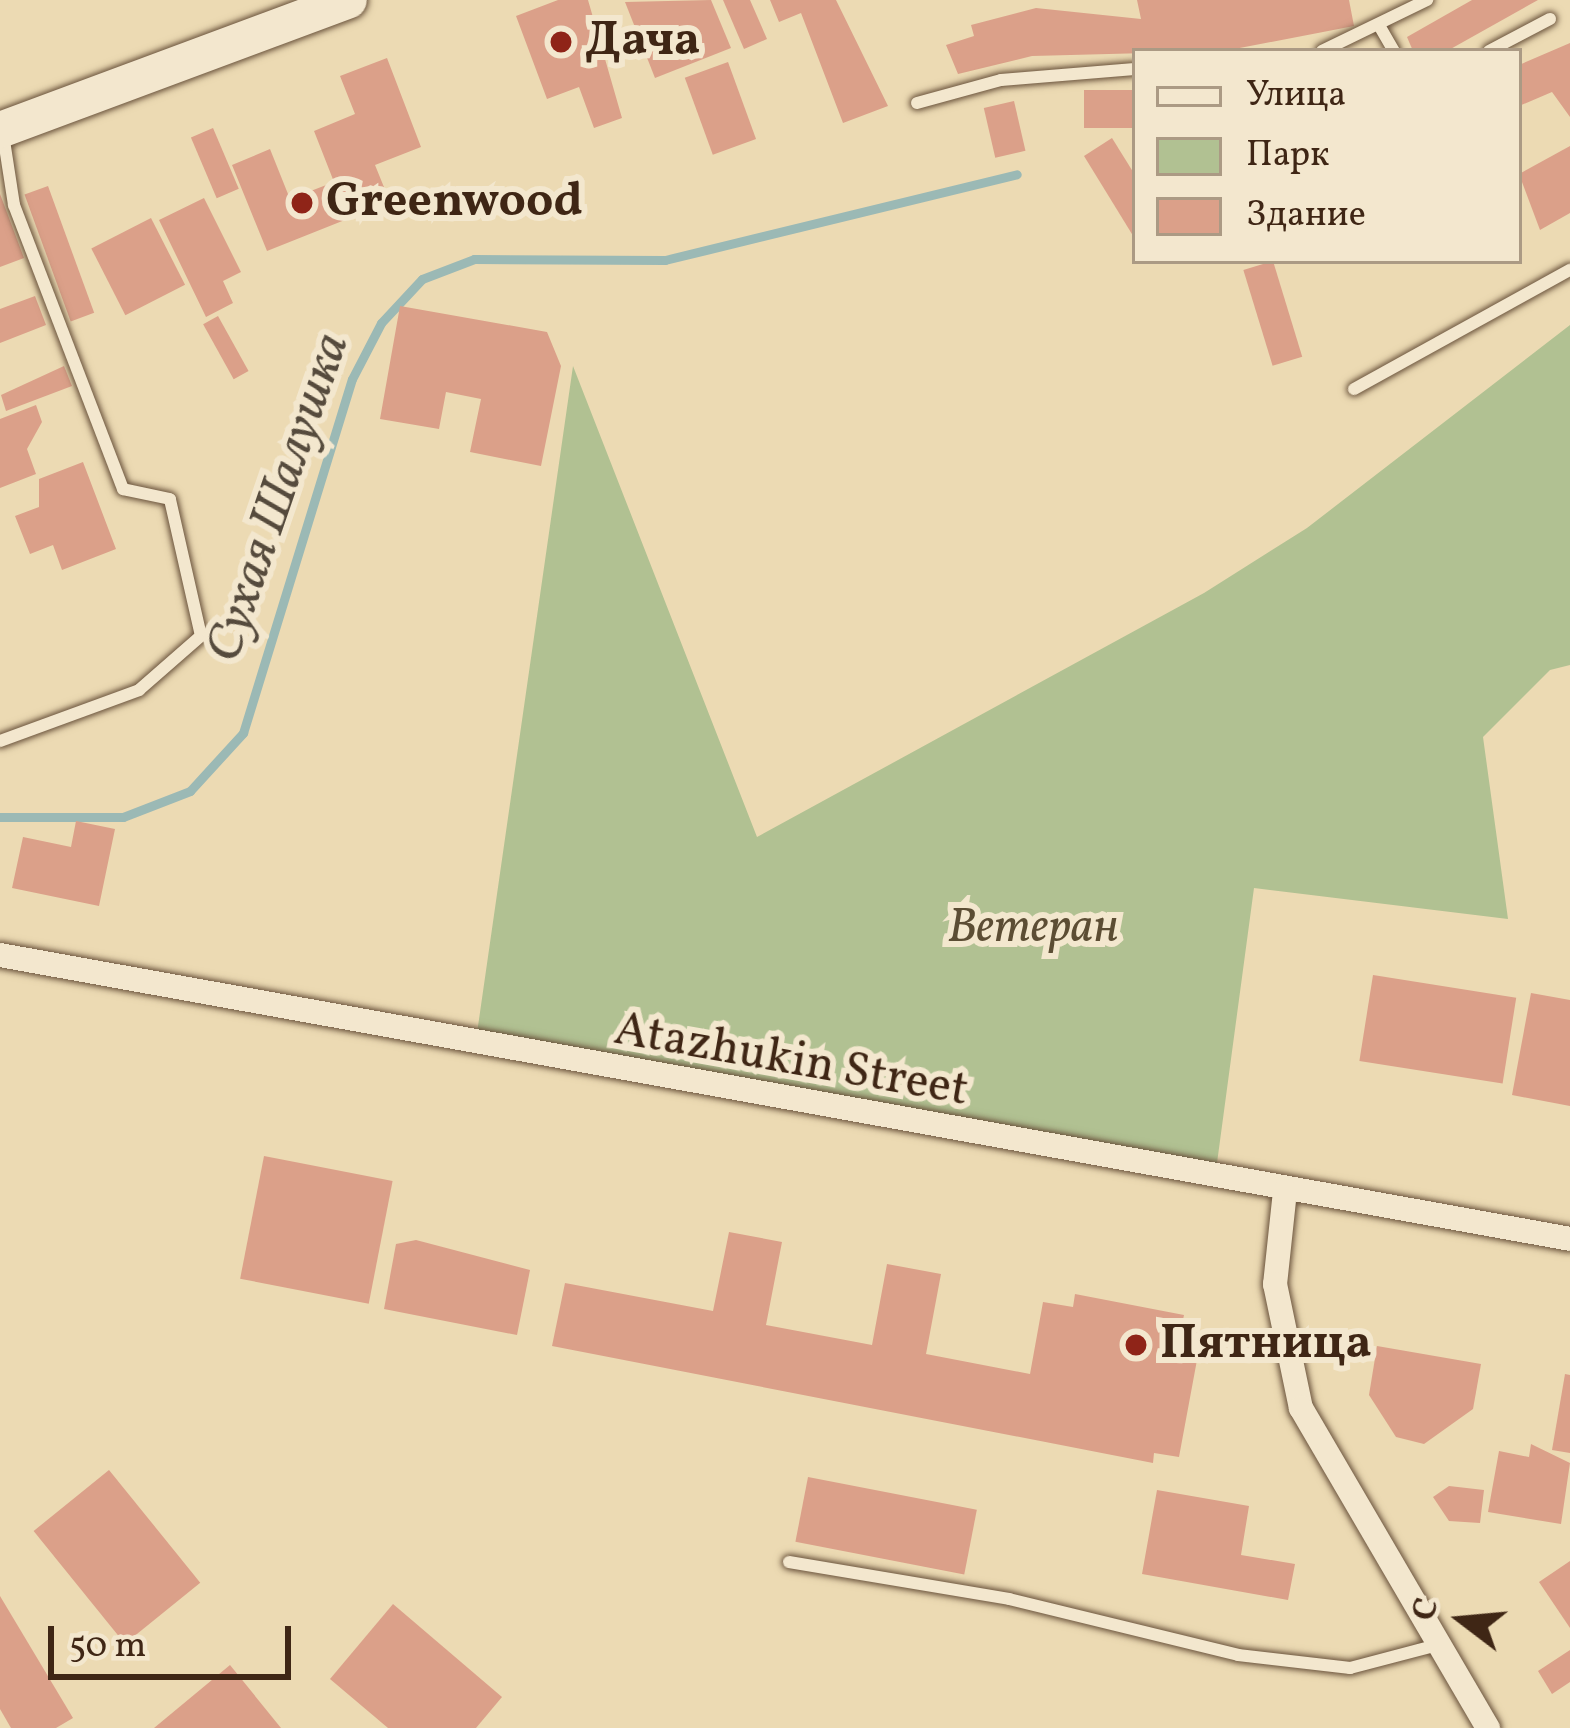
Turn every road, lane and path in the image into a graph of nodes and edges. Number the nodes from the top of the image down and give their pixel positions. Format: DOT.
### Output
graph roads {
  1 [pos="349,0"];
  2 [pos="1427,0"];
  3 [pos="1550,19"];
  4 [pos="1380,27"];
  5 [pos="1329,48"];
  6 [pos="1392,48"];
  7 [pos="1495,48"];
  8 [pos="1132,69"];
  9 [pos="917,103"];
  10 [pos="1,129"];
  11 [pos="1570,270"];
  12 [pos="1354,389"];
  13 [pos="0,741"];
  14 [pos="0,956"];
  15 [pos="1285,1191"];
  16 [pos="1570,1239"];
  17 [pos="789,1562"];
  18 [pos="1434,1646"];
  19 [pos="1488,1728"];
  1 -- 10 [label="main road"];
  2 -- 4 [label="lane"];
  3 -- 7 [label="lane"];
  4 -- 5 [label="lane"];
  4 -- 6 [label="lane"];
  8 -- 9 [label="lane"];
  10 -- 13 [label="lane"];
  11 -- 12 [label="lane"];
  14 -- 15 [label="street, Atazhukin Street"];
  15 -- 16 [label="street, Atazhukin Street"];
  15 -- 18 [label="street"];
  17 -- 18 [label="lane"];
  18 -- 19 [label="street"];
}
